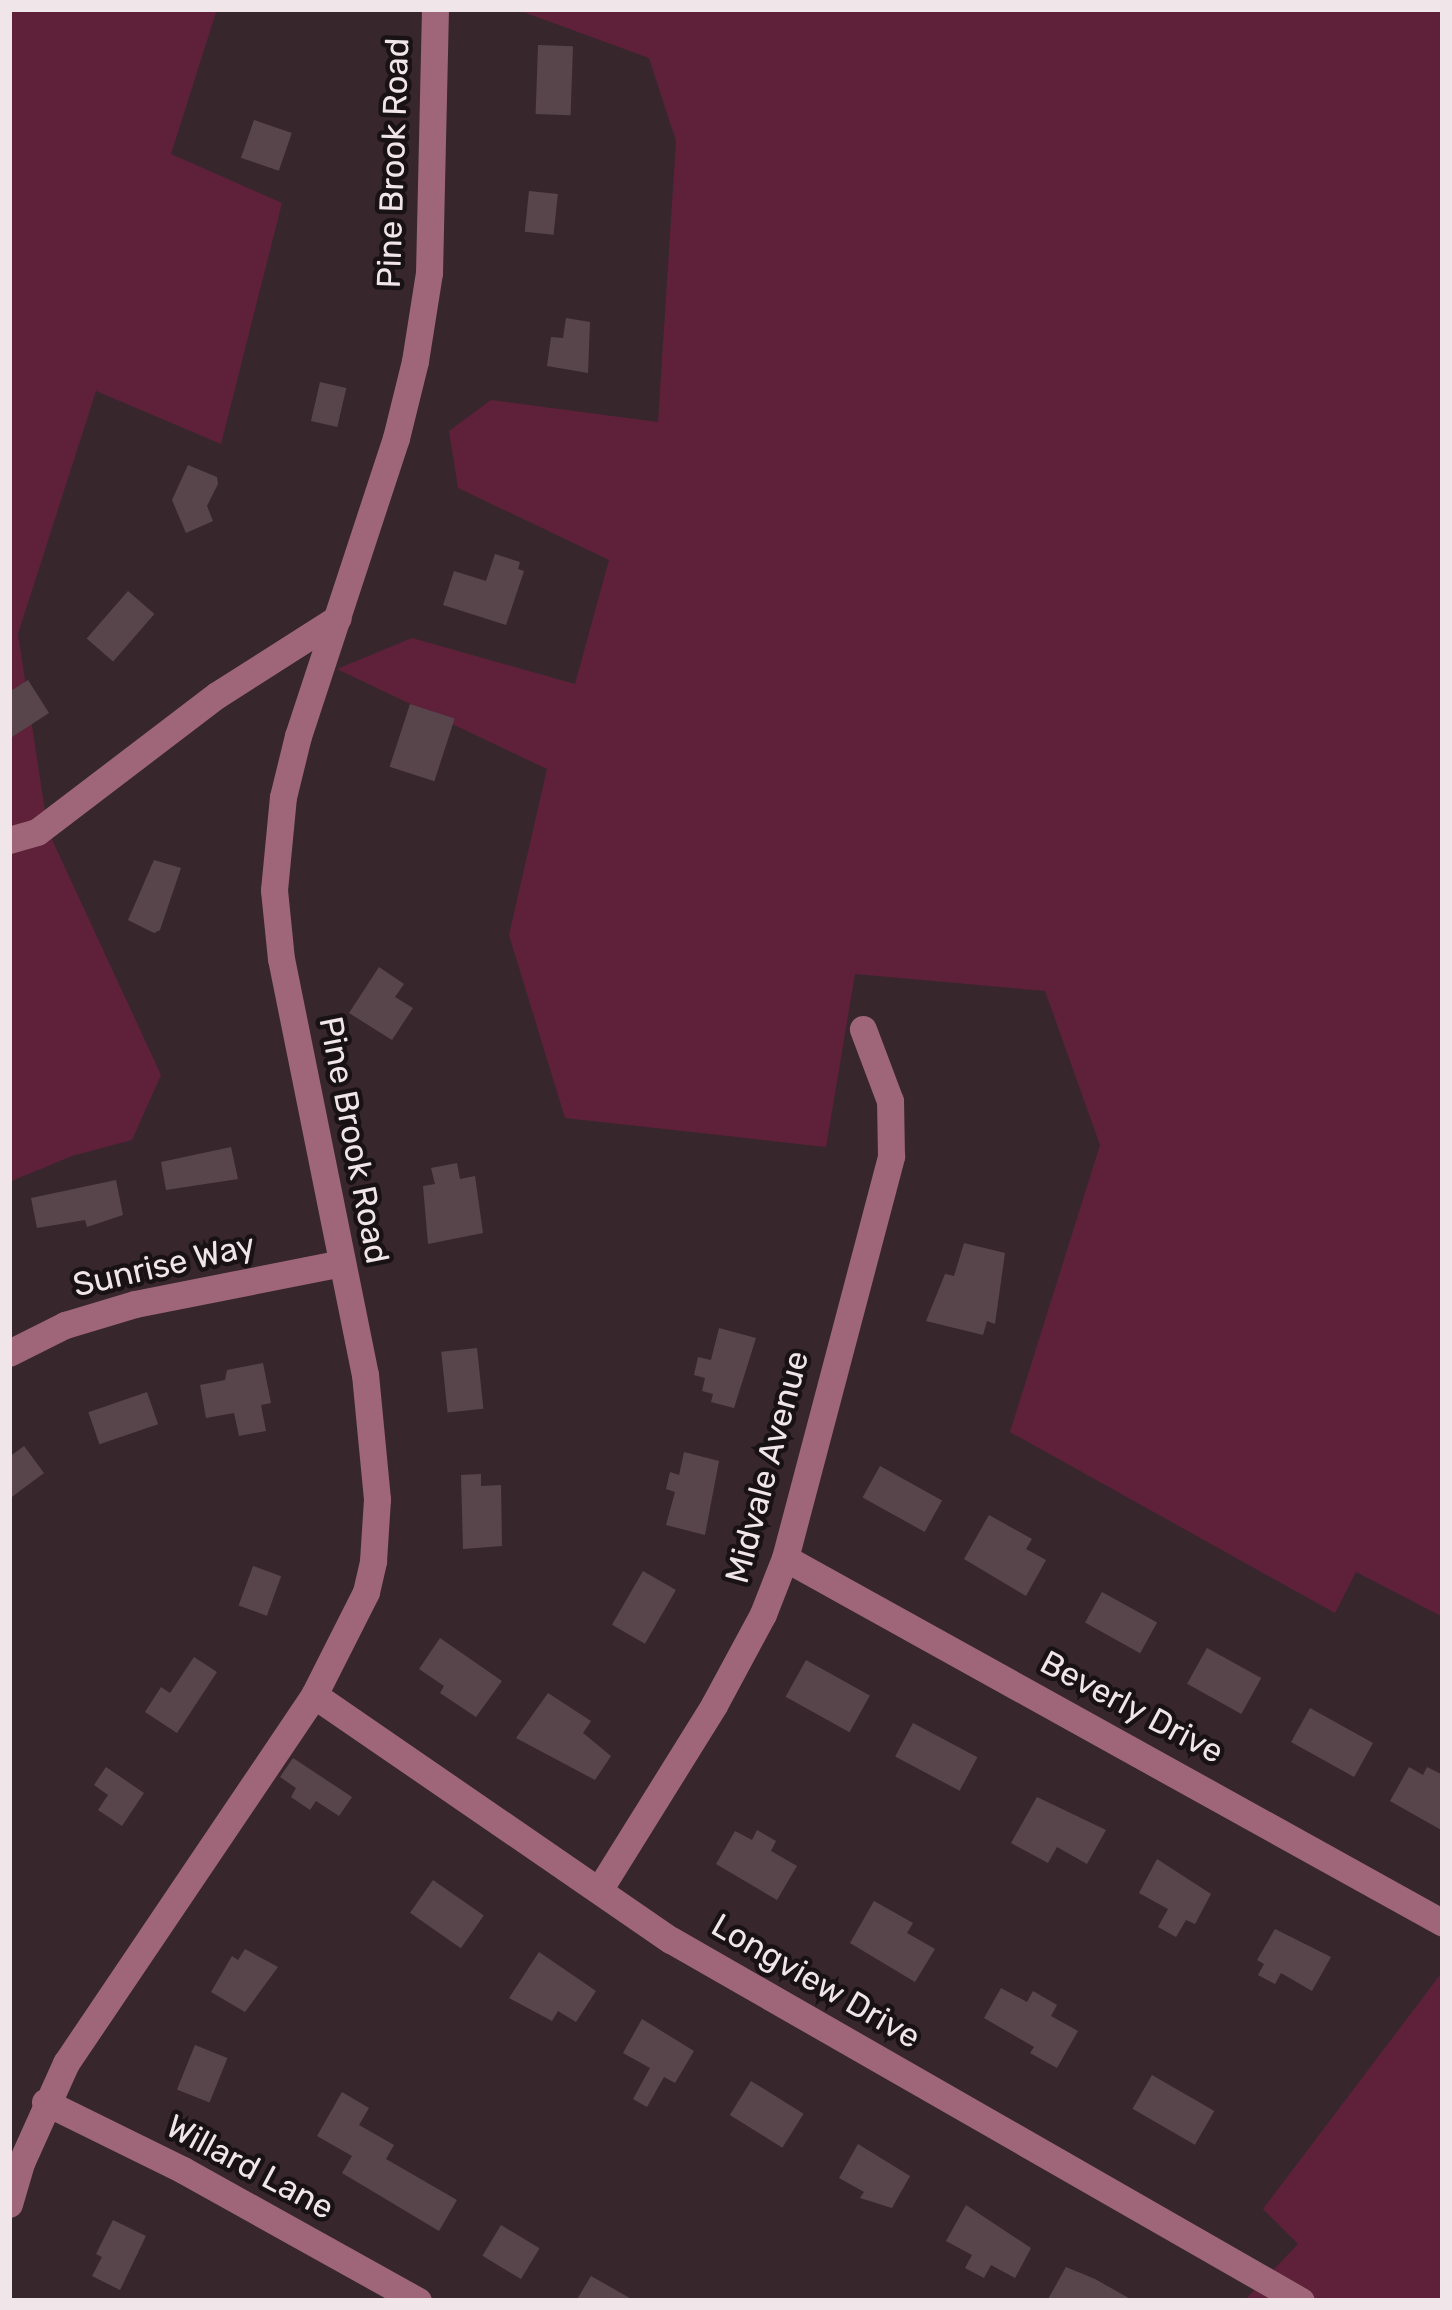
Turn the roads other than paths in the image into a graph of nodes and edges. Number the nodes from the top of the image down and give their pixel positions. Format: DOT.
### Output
graph roads {
  1 [pos="435,9"];
  2 [pos="338,618"];
  3 [pos="9,840"];
  4 [pos="862,1030"];
  5 [pos="342,1263"];
  6 [pos="9,1353"];
  7 [pos="785,1558"];
  8 [pos="314,1695"];
  9 [pos="599,1890"];
  10 [pos="1443,1923"];
  11 [pos="45,2102"];
  12 [pos="9,2204"];
  13 [pos="418,2301"];
  14 [pos="1301,2301"];
  1 -- 2 [label="street, Pine Brook Road"];
  2 -- 3 [label="street"];
  2 -- 5 [label="street, Pine Brook Road"];
  4 -- 7 [label="street, Midvale Avenue"];
  5 -- 6 [label="street, Sunrise Way"];
  5 -- 8 [label="street, Pine Brook Road"];
  7 -- 9 [label="street, Midvale Avenue"];
  7 -- 10 [label="street, Beverly Drive"];
  8 -- 9 [label="street, Longview Drive"];
  8 -- 11 [label="street, Pine Brook Road"];
  9 -- 14 [label="street, Longview Drive"];
  11 -- 12 [label="street, Pine Brook Road"];
  11 -- 13 [label="street, Willard Lane"];
}
